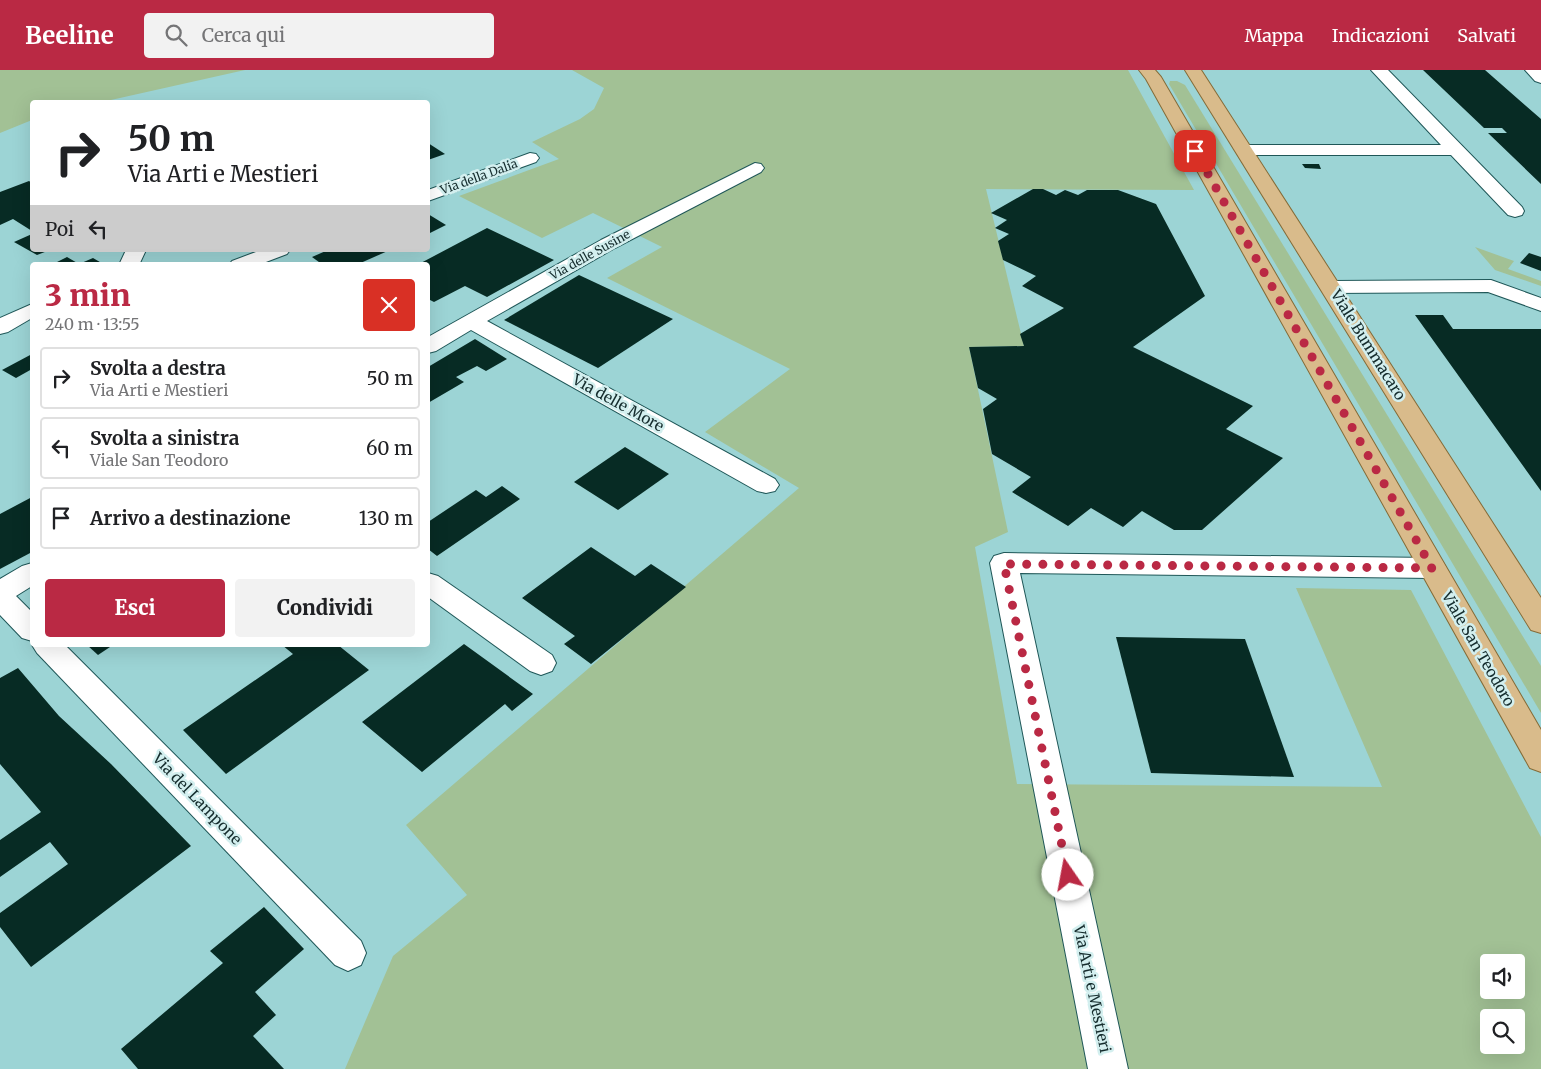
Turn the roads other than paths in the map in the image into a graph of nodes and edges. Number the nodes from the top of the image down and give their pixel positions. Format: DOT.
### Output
graph roads {
  1 [pos="1147,70"];
  2 [pos="1193,70"];
  3 [pos="1379,70"];
  4 [pos="1533,70"];
  5 [pos="1541,78"];
  6 [pos="1245,150"];
  7 [pos="1456,150"];
  8 [pos="530,158"];
  9 [pos="755,168"];
  10 [pos="430,195"];
  11 [pos="1515,212"];
  12 [pos="275,252"];
  13 [pos="247,262"];
  14 [pos="1331,287"];
  15 [pos="1541,305"];
  16 [pos="30,311"];
  17 [pos="4,320"];
  18 [pos="470,322"];
  19 [pos="430,345"];
  20 [pos="766,486"];
  21 [pos="1432,568"];
  22 [pos="30,574"];
  23 [pos="430,584"];
  24 [pos="0,592"];
  25 [pos="0,597"];
  26 [pos="1537,608"];
  27 [pos="30,628"];
  28 [pos="49,647"];
  29 [pos="540,663"];
  30 [pos="1541,759"];
  31 [pos="348,953"];
  32 [pos="1108,1069"];
  1 -- 21 [label="main road, Viale San Teodoro"];
  2 -- 6 [label="main road, Viale Bummacaro"];
  3 -- 7 [label="street"];
  4 -- 5 [label="street"];
  6 -- 7 [label="street"];
  6 -- 14 [label="main road, Viale Bummacaro"];
  7 -- 11 [label="street"];
  8 -- 10 [label="street, Via della Dalia"];
  9 -- 18 [label="street, Via delle Susine"];
  12 -- 13 [label="street"];
  14 -- 15 [label="street"];
  14 -- 26 [label="main road, Viale Bummacaro"];
  16 -- 17 [label="street"];
  18 -- 19 [label="street, Via delle Susine"];
  18 -- 20 [label="street, Via delle More"];
  21 -- 30 [label="main road, Viale San Teodoro"];
  21 -- 32 [label="street, Via Arti e Mestieri"];
  22 -- 24 [label="street"];
  23 -- 29 [label="street"];
  25 -- 27 [label="street"];
  28 -- 31 [label="street, Via del Lampone"];
}
